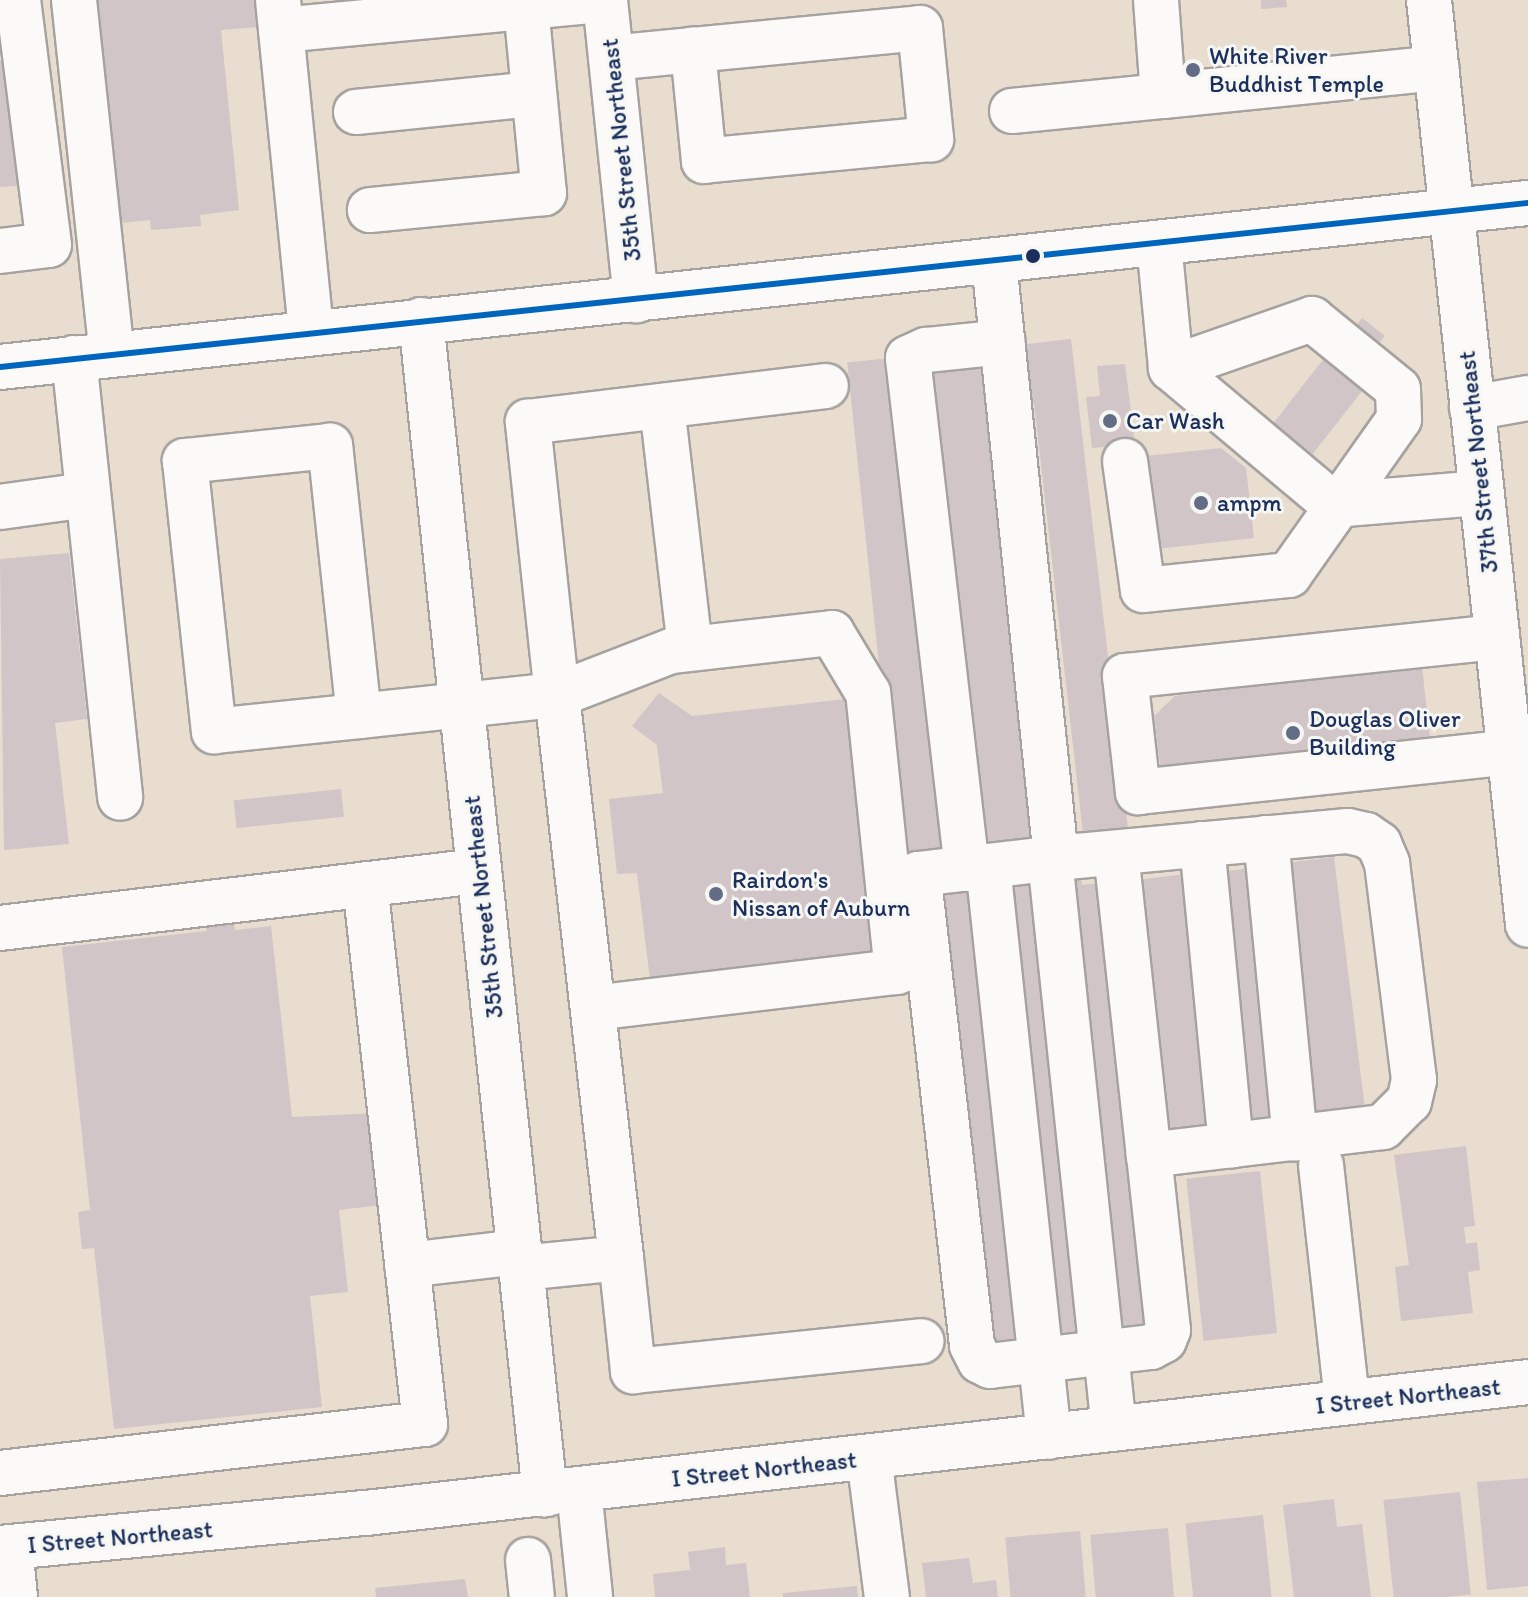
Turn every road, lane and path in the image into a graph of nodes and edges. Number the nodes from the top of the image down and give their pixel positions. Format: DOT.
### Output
graph roads {
  1 [pos="18,0"];
  2 [pos="74,0"];
  3 [pos="603,0"];
  4 [pos="1156,0"];
  5 [pos="1429,0"];
  6 [pos="526,4"];
  7 [pos="280,15"];
  8 [pos="693,50"];
  9 [pos="611,58"];
  10 [pos="1437,68"];
  11 [pos="534,94"];
  12 [pos="1163,96"];
  13 [pos="1012,111"];
  14 [pos="356,112"];
  15 [pos="1528,203"];
  16 [pos="370,210"];
  17 [pos="1453,212"];
  18 [pos="1159,243"];
  19 [pos="0,251"];
  20 [pos="994,262"];
  21 [pos="636,300"];
  22 [pos="421,320"];
  23 [pos="311,332"];
  24 [pos="1003,342"];
  25 [pos="93,356"];
  26 [pos="0,367"];
  27 [pos="1171,368"];
  28 [pos="826,386"];
  29 [pos="1528,398"];
  30 [pos="662,406"];
  31 [pos="1472,408"];
  32 [pos="1125,461"];
  33 [pos="1481,493"];
  34 [pos="87,495"];
  35 [pos="1334,505"];
  36 [pos="0,507"];
  37 [pos="1497,637"];
  38 [pos="690,648"];
  39 [pos="557,695"];
  40 [pos="462,705"];
  41 [pos="359,716"];
  42 [pos="1510,752"];
  43 [pos="120,798"];
  44 [pos="1266,838"];
  45 [pos="1202,844"];
  46 [pos="1116,853"];
  47 [pos="1053,858"];
  48 [pos="977,868"];
  49 [pos="479,871"];
  50 [pos="365,884"];
  51 [pos="1528,925"];
  52 [pos="0,928"];
  53 [pos="593,1008"];
  54 [pos="1231,1146"];
  55 [pos="1308,1152"];
  56 [pos="1149,1155"];
  57 [pos="621,1258"];
  58 [pos="521,1260"];
  59 [pos="407,1265"];
  60 [pos="921,1341"];
  61 [pos="1104,1352"];
  62 [pos="1041,1360"];
  63 [pos="1528,1382"];
  64 [pos="1347,1402"];
  65 [pos="1114,1429"];
  66 [pos="1049,1437"];
  67 [pos="869,1457"];
  68 [pos="0,1473"];
  69 [pos="562,1492"];
  70 [pos="5,1548"];
  71 [pos="15,1597"];
  72 [pos="590,1597"];
  73 [pos="887,1597"];
  1 -- 19 [label="street"];
  2 -- 25 [label="street"];
  3 -- 6 [label="street"];
  3 -- 9 [label="street, 35th Street Northeast"];
  4 -- 12 [label="street"];
  5 -- 10 [label="street, 37th Street Northeast"];
  6 -- 7 [label="street"];
  6 -- 11 [label="street"];
  7 -- 23 [label="street"];
  8 -- 8 [label="street"];
  8 -- 9 [label="street"];
  9 -- 21 [label="street, 35th Street Northeast"];
  10 -- 12 [label="street"];
  10 -- 17 [label="street, 37th Street Northeast"];
  11 -- 14 [label="street"];
  11 -- 16 [label="street"];
  12 -- 13 [label="street"];
  15 -- 17 [label="street"];
  17 -- 18 [label="street"];
  17 -- 31 [label="street, 37th Street Northeast"];
  18 -- 20 [label="street"];
  18 -- 27 [label="street"];
  20 -- 21 [label="street"];
  20 -- 24 [label="street"];
  21 -- 22 [label="street"];
  22 -- 23 [label="street"];
  22 -- 40 [label="street, 35th Street Northeast"];
  23 -- 25 [label="street"];
  24 -- 47 [label="street"];
  24 -- 48 [label="street"];
  25 -- 26 [label="street"];
  25 -- 34 [label="street"];
  27 -- 35 [label="street"];
  27 -- 35 [label="street"];
  28 -- 30 [label="street"];
  29 -- 31 [label="street"];
  30 -- 38 [label="street"];
  30 -- 39 [label="street"];
  31 -- 33 [label="street, 37th Street Northeast"];
  32 -- 35 [label="street"];
  33 -- 35 [label="street"];
  33 -- 37 [label="street, 37th Street Northeast"];
  34 -- 36 [label="street"];
  34 -- 43 [label="street"];
  37 -- 42 [label="street, 37th Street Northeast"];
  37 -- 42 [label="street"];
  38 -- 39 [label="street"];
  38 -- 53 [label="street"];
  39 -- 40 [label="street"];
  39 -- 53 [label="street"];
  40 -- 41 [label="street"];
  40 -- 49 [label="street, 35th Street Northeast"];
  41 -- 41 [label="street"];
  42 -- 51 [label="street, 37th Street Northeast"];
  44 -- 45 [label="street"];
  44 -- 55 [label="street"];
  44 -- 55 [label="street"];
  45 -- 46 [label="street"];
  45 -- 54 [label="street"];
  46 -- 47 [label="street"];
  46 -- 56 [label="street"];
  47 -- 48 [label="street"];
  47 -- 61 [label="street"];
  48 -- 62 [label="street"];
  48 -- 62 [label="street"];
  49 -- 50 [label="street"];
  49 -- 58 [label="street, 35th Street Northeast"];
  50 -- 52 [label="street"];
  50 -- 59 [label="street"];
  53 -- 57 [label="street"];
  54 -- 55 [label="street"];
  54 -- 56 [label="street"];
  55 -- 64 [label="street"];
  56 -- 61 [label="street"];
  57 -- 58 [label="street"];
  57 -- 60 [label="street"];
  58 -- 59 [label="street"];
  58 -- 69 [label="street, 35th Street Northeast"];
  59 -- 68 [label="street"];
  61 -- 62 [label="street"];
  61 -- 65 [label="street"];
  62 -- 66 [label="street"];
  63 -- 64 [label="street, I Street Northeast"];
  64 -- 65 [label="street, I Street Northeast"];
  65 -- 66 [label="street, I Street Northeast"];
  66 -- 67 [label="street, I Street Northeast"];
  67 -- 69 [label="street, I Street Northeast"];
  67 -- 73 [label="street"];
  69 -- 70 [label="street, I Street Northeast"];
  69 -- 72 [label="street, 35th Street Northeast"];
  70 -- 71 [label="street"];
}
